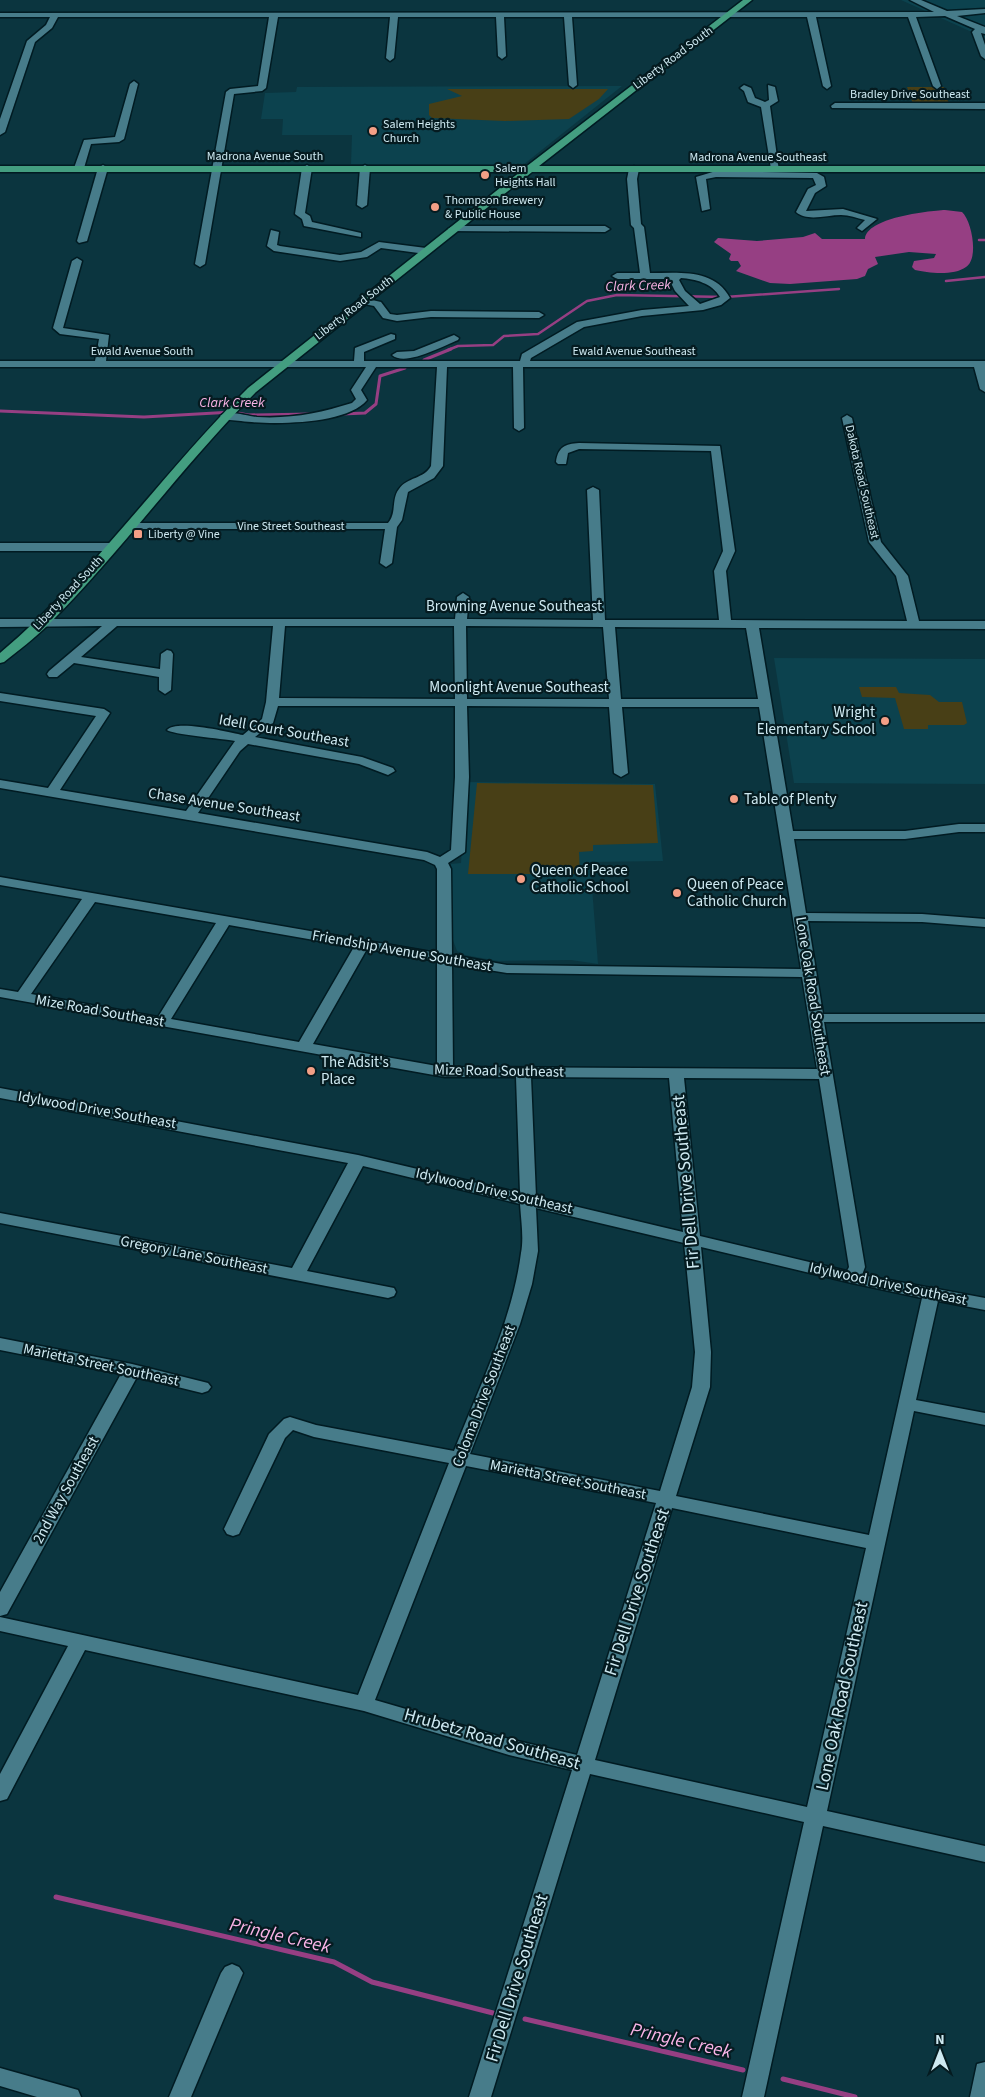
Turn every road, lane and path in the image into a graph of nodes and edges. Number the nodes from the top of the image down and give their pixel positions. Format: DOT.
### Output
graph roads {
  1 [pos="748,0"];
  2 [pos="914,0"];
  3 [pos="475,2"];
  4 [pos="985,11"];
  5 [pos="474,14"];
  6 [pos="568,14"];
  7 [pos="730,14"];
  8 [pos="811,14"];
  9 [pos="911,14"];
  10 [pos="947,14"];
  11 [pos="0,15"];
  12 [pos="54,15"];
  13 [pos="274,15"];
  14 [pos="394,15"];
  15 [pos="500,15"];
  16 [pos="983,30"];
  17 [pos="502,56"];
  18 [pos="985,56"];
  19 [pos="390,58"];
  20 [pos="134,84"];
  21 [pos="573,85"];
  22 [pos="827,86"];
  23 [pos="936,86"];
  24 [pos="744,88"];
  25 [pos="771,88"];
  26 [pos="765,105"];
  27 [pos="835,106"];
  28 [pos="985,106"];
  29 [pos="0,132"];
  30 [pos="79,168"];
  31 [pos="103,168"];
  32 [pos="216,168"];
  33 [pos="308,168"];
  34 [pos="365,168"];
  35 [pos="531,168"];
  36 [pos="0,169"];
  37 [pos="776,169"];
  38 [pos="985,169"];
  39 [pos="634,172"];
  40 [pos="764,172"];
  41 [pos="362,205"];
  42 [pos="705,210"];
  43 [pos="862,228"];
  44 [pos="605,229"];
  45 [pos="453,230"];
  46 [pos="274,232"];
  47 [pos="358,235"];
  48 [pos="82,241"];
  49 [pos="426,251"];
  50 [pos="76,261"];
  51 [pos="200,264"];
  52 [pos="645,275"];
  53 [pos="617,276"];
  54 [pos="674,276"];
  55 [pos="363,301"];
  56 [pos="697,307"];
  57 [pos="539,315"];
  58 [pos="391,337"];
  59 [pos="454,338"];
  60 [pos="646,355"];
  61 [pos="358,360"];
  62 [pos="0,364"];
  63 [pos="100,364"];
  64 [pos="284,364"];
  65 [pos="373,364"];
  66 [pos="442,364"];
  67 [pos="521,364"];
  68 [pos="627,364"];
  69 [pos="981,364"];
  70 [pos="985,389"];
  71 [pos="225,416"];
  72 [pos="847,418"];
  73 [pos="519,428"];
  74 [pos="562,462"];
  75 [pos="593,490"];
  76 [pos="132,526"];
  77 [pos="391,526"];
  78 [pos="0,547"];
  79 [pos="110,547"];
  80 [pos="386,563"];
  81 [pos="463,597"];
  82 [pos="115,622"];
  83 [pos="279,622"];
  84 [pos="0,623"];
  85 [pos="43,623"];
  86 [pos="461,623"];
  87 [pos="604,623"];
  88 [pos="725,624"];
  89 [pos="752,624"];
  90 [pos="914,625"];
  91 [pos="985,625"];
  92 [pos="167,654"];
  93 [pos="0,659"];
  94 [pos="71,659"];
  95 [pos="53,674"];
  96 [pos="166,674"];
  97 [pos="165,690"];
  98 [pos="0,697"];
  99 [pos="272,702"];
  100 [pos="462,703"];
  101 [pos="617,703"];
  102 [pos="765,703"];
  103 [pos="173,730"];
  104 [pos="244,741"];
  105 [pos="388,771"];
  106 [pos="622,773"];
  107 [pos="0,784"];
  108 [pos="52,793"];
  109 [pos="190,816"];
  110 [pos="985,828"];
  111 [pos="786,835"];
  112 [pos="441,862"];
  113 [pos="0,881"];
  114 [pos="91,897"];
  115 [pos="800,917"];
  116 [pos="225,920"];
  117 [pos="985,923"];
  118 [pos="362,945"];
  119 [pos="446,960"];
  120 [pos="809,973"];
  121 [pos="0,992"];
  122 [pos="22,996"];
  123 [pos="817,1018"];
  124 [pos="985,1018"];
  125 [pos="162,1022"];
  126 [pos="303,1048"];
  127 [pos="445,1072"];
  128 [pos="524,1073"];
  129 [pos="676,1073"];
  130 [pos="826,1074"];
  131 [pos="0,1093"];
  132 [pos="358,1160"];
  133 [pos="529,1199"];
  134 [pos="0,1218"];
  135 [pos="691,1239"];
  136 [pos="297,1274"];
  137 [pos="852,1278"];
  138 [pos="388,1292"];
  139 [pos="931,1295"];
  140 [pos="985,1304"];
  141 [pos="0,1344"];
  142 [pos="132,1370"];
  143 [pos="202,1387"];
  144 [pos="907,1404"];
  145 [pos="985,1419"];
  146 [pos="460,1460"];
  147 [pos="666,1500"];
  148 [pos="233,1529"];
  149 [pos="875,1543"];
  150 [pos="0,1609"];
  151 [pos="0,1624"];
  152 [pos="80,1642"];
  153 [pos="364,1704"];
  154 [pos="584,1766"];
  155 [pos="0,1793"];
  156 [pos="816,1816"];
  157 [pos="985,1854"];
  158 [pos="232,1973"];
  159 [pos="985,2072"];
  160 [pos="0,2077"];
  161 [pos="70,2097"];
  162 [pos="180,2097"];
  163 [pos="480,2097"];
  164 [pos="753,2097"];
  165 [pos="981,2097"];
  1 -- 7 [label="main road, Liberty Road South"];
  2 -- 10 [label="street"];
  3 -- 5 [label="street"];
  4 -- 10 [label="street"];
  5 -- 14 [label="street"];
  5 -- 15 [label="street"];
  6 -- 7 [label="street"];
  6 -- 15 [label="street"];
  6 -- 21 [label="street"];
  7 -- 8 [label="street"];
  7 -- 35 [label="main road, Liberty Road South"];
  8 -- 9 [label="street"];
  8 -- 22 [label="street"];
  9 -- 10 [label="street"];
  9 -- 23 [label="street"];
  10 -- 16 [label="street"];
  11 -- 12 [label="street"];
  12 -- 13 [label="street"];
  12 -- 29 [label="street"];
  13 -- 14 [label="street"];
  13 -- 32 [label="street"];
  14 -- 19 [label="street"];
  15 -- 17 [label="street"];
  16 -- 18 [label="street"];
  20 -- 30 [label="street"];
  24 -- 26 [label="street"];
  25 -- 26 [label="street"];
  26 -- 37 [label="street"];
  27 -- 28 [label="street, Bradley Drive Southeast"];
  30 -- 31 [label="main road, Madrona Avenue South"];
  30 -- 36 [label="main road, Madrona Avenue South"];
  31 -- 32 [label="main road, Madrona Avenue South"];
  31 -- 48 [label="street"];
  32 -- 33 [label="main road, Madrona Avenue South"];
  32 -- 51 [label="street"];
  33 -- 34 [label="main road, Madrona Avenue South"];
  33 -- 47 [label="street"];
  34 -- 35 [label="main road, Madrona Avenue South"];
  34 -- 41 [label="street"];
  35 -- 39 [label="main road, Madrona Avenue Southeast"];
  35 -- 45 [label="main road, Liberty Road South"];
  37 -- 38 [label="main road, Madrona Avenue Southeast"];
  37 -- 40 [label="main road, Madrona Avenue Southeast"];
  39 -- 40 [label="main road, Madrona Avenue Southeast"];
  39 -- 52 [label="street"];
  40 -- 42 [label="street"];
  40 -- 43 [label="street"];
  44 -- 45 [label="street"];
  45 -- 49 [label="main road, Liberty Road South"];
  46 -- 49 [label="street"];
  49 -- 55 [label="main road, Liberty Road South"];
  50 -- 63 [label="street"];
  52 -- 53 [label="street"];
  52 -- 54 [label="street"];
  54 -- 56 [label="street"];
  54 -- 56 [label="street"];
  55 -- 57 [label="street"];
  55 -- 64 [label="main road, Liberty Road South"];
  56 -- 67 [label="street"];
  58 -- 61 [label="street"];
  59 -- 61 [label="street"];
  60 -- 68 [label="street"];
  61 -- 64 [label="street, Ewald Avenue Southeast"];
  61 -- 65 [label="street, Ewald Avenue Southeast"];
  62 -- 63 [label="street, Ewald Avenue South"];
  63 -- 64 [label="street, Ewald Avenue South"];
  64 -- 71 [label="main road, Liberty Road South"];
  65 -- 66 [label="street, Ewald Avenue Southeast"];
  65 -- 71 [label="street"];
  66 -- 67 [label="street, Ewald Avenue Southeast"];
  66 -- 77 [label="street"];
  67 -- 68 [label="street, Ewald Avenue Southeast"];
  67 -- 73 [label="street"];
  68 -- 69 [label="street, Ewald Avenue Southeast"];
  69 -- 70 [label="street"];
  71 -- 76 [label="main road, Liberty Road South"];
  72 -- 90 [label="street, Dakota Road Southeast"];
  74 -- 88 [label="street"];
  75 -- 87 [label="street"];
  76 -- 77 [label="street, Vine Street Southeast"];
  76 -- 79 [label="main road, Liberty Road South"];
  77 -- 80 [label="street"];
  78 -- 79 [label="street"];
  79 -- 85 [label="main road, Liberty Road South"];
  81 -- 86 [label="street"];
  82 -- 83 [label="street, Browning Avenue Southeast"];
  82 -- 85 [label="street, Browning Avenue Southeast"];
  82 -- 94 [label="street"];
  83 -- 86 [label="street, Browning Avenue Southeast"];
  83 -- 99 [label="street"];
  84 -- 85 [label="street, Browning Avenue Southeast"];
  85 -- 93 [label="main road, Liberty Road South"];
  86 -- 87 [label="street, Browning Avenue Southeast"];
  86 -- 100 [label="street"];
  87 -- 88 [label="street, Browning Avenue Southeast"];
  87 -- 101 [label="street"];
  88 -- 89 [label="street, Browning Avenue Southeast"];
  89 -- 90 [label="street, Browning Avenue Southeast"];
  89 -- 102 [label="street, Lone Oak Road Southeast"];
  90 -- 91 [label="street, Browning Avenue Southeast"];
  92 -- 96 [label="street"];
  94 -- 95 [label="street"];
  94 -- 96 [label="street"];
  96 -- 97 [label="street"];
  98 -- 108 [label="street"];
  99 -- 100 [label="street, Moonlight Avenue Southeast"];
  99 -- 104 [label="street"];
  100 -- 101 [label="street, Moonlight Avenue Southeast"];
  100 -- 112 [label="street"];
  101 -- 102 [label="street, Moonlight Avenue Southeast"];
  101 -- 106 [label="street"];
  102 -- 111 [label="street, Lone Oak Road Southeast"];
  103 -- 104 [label="street, Idell Court Southeast"];
  104 -- 105 [label="street, Idell Court Southeast"];
  104 -- 109 [label="street"];
  107 -- 108 [label="street, Chase Avenue Southeast"];
  108 -- 109 [label="street, Chase Avenue Southeast"];
  109 -- 112 [label="street, Chase Avenue Southeast"];
  110 -- 111 [label="street"];
  111 -- 115 [label="street, Lone Oak Road Southeast"];
  112 -- 119 [label="street"];
  113 -- 114 [label="street, Friendship Avenue Southeast"];
  114 -- 116 [label="street, Friendship Avenue Southeast"];
  114 -- 122 [label="street"];
  115 -- 117 [label="street"];
  115 -- 120 [label="street, Lone Oak Road Southeast"];
  116 -- 118 [label="street, Friendship Avenue Southeast"];
  116 -- 125 [label="street"];
  118 -- 119 [label="street, Friendship Avenue Southeast"];
  118 -- 126 [label="street"];
  119 -- 120 [label="street, Friendship Avenue Southeast"];
  119 -- 127 [label="street"];
  120 -- 123 [label="street, Lone Oak Road Southeast"];
  121 -- 122 [label="street, Mize Road Southeast"];
  122 -- 125 [label="street, Mize Road Southeast"];
  123 -- 124 [label="street"];
  123 -- 130 [label="street, Lone Oak Road Southeast"];
  125 -- 126 [label="street, Mize Road Southeast"];
  126 -- 127 [label="street, Mize Road Southeast"];
  127 -- 128 [label="street, Mize Road Southeast"];
  128 -- 129 [label="street, Mize Road Southeast"];
  128 -- 133 [label="street, Coloma Drive Southeast"];
  129 -- 130 [label="street, Mize Road Southeast"];
  129 -- 135 [label="street, Fir Dell Drive Southeast"];
  130 -- 137 [label="street, Lone Oak Road Southeast"];
  131 -- 132 [label="street, Idylwood Drive Southeast"];
  132 -- 133 [label="street, Idylwood Drive Southeast"];
  132 -- 136 [label="street"];
  133 -- 135 [label="street, Idylwood Drive Southeast"];
  133 -- 146 [label="street, Coloma Drive Southeast"];
  134 -- 136 [label="street, Gregory Lane Southeast"];
  135 -- 137 [label="street, Idylwood Drive Southeast"];
  135 -- 147 [label="street, Fir Dell Drive Southeast"];
  136 -- 138 [label="street, Gregory Lane Southeast"];
  137 -- 139 [label="street, Idylwood Drive Southeast"];
  139 -- 140 [label="street, Idylwood Drive Southeast"];
  139 -- 144 [label="street, Lone Oak Road Southeast"];
  141 -- 142 [label="street, Marietta Street Southeast"];
  142 -- 143 [label="street, Marietta Street Southeast"];
  142 -- 150 [label="street, 2nd Way Southeast"];
  144 -- 145 [label="street"];
  144 -- 149 [label="street, Lone Oak Road Southeast"];
  146 -- 147 [label="street, Marietta Street Southeast"];
  146 -- 148 [label="street, Marietta Street Southeast"];
  146 -- 153 [label="street, Coloma Drive Southeast"];
  147 -- 149 [label="street, Marietta Street Southeast"];
  147 -- 154 [label="street, Fir Dell Drive Southeast"];
  149 -- 156 [label="street, Lone Oak Road Southeast"];
  151 -- 152 [label="street, Hrubetz Road Southeast"];
  152 -- 153 [label="street, Hrubetz Road Southeast"];
  152 -- 155 [label="street"];
  153 -- 154 [label="street, Hrubetz Road Southeast"];
  154 -- 156 [label="street, Hrubetz Road Southeast"];
  154 -- 163 [label="street, Fir Dell Drive Southeast"];
  156 -- 157 [label="street, Hrubetz Road Southeast"];
  156 -- 164 [label="street, Lone Oak Road Southeast"];
  158 -- 162 [label="street"];
  159 -- 165 [label="street"];
  160 -- 161 [label="street"];
}
